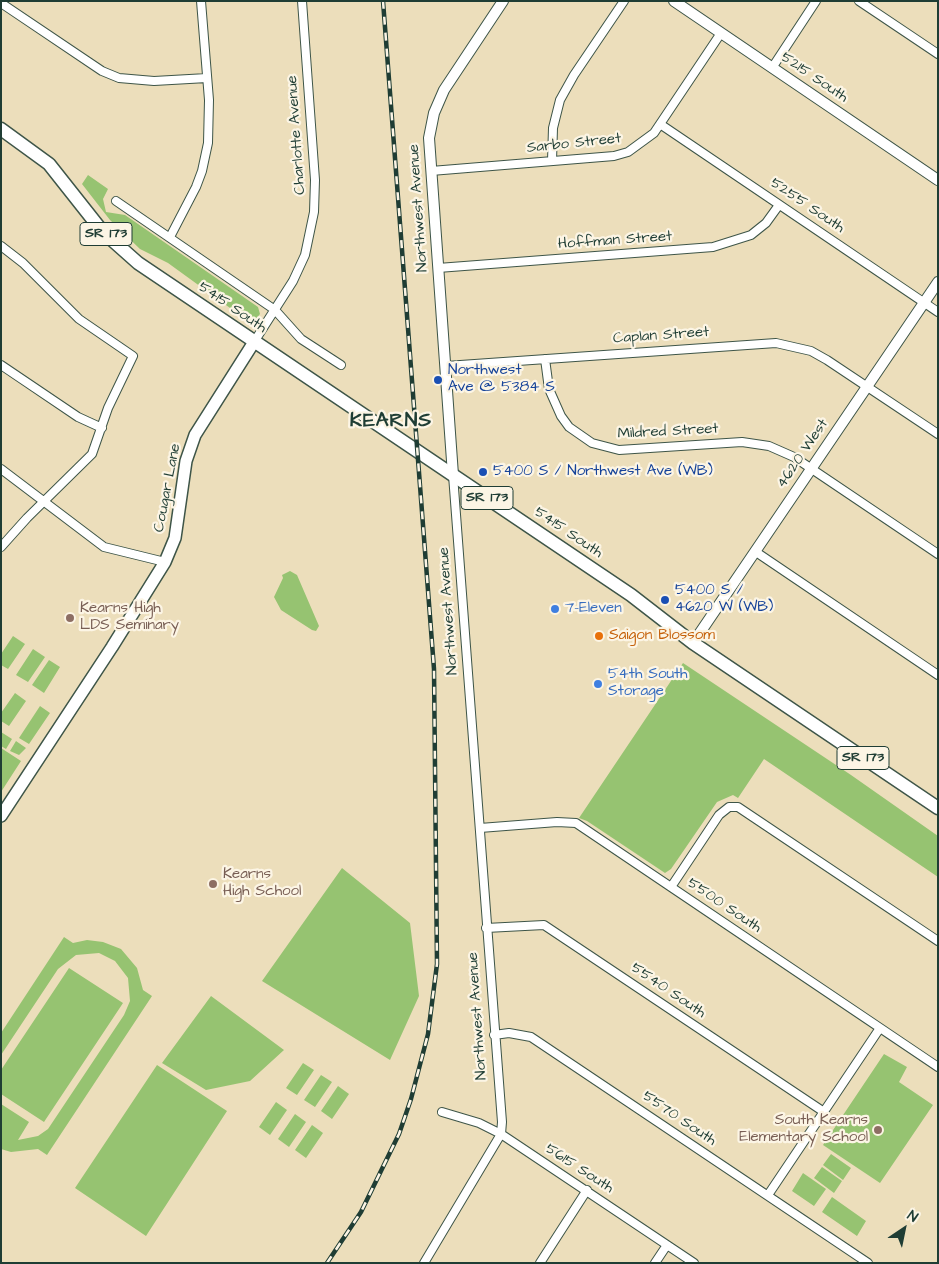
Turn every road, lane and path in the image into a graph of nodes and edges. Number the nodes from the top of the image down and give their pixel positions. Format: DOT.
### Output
graph roads {
  1 [pos="201,1"];
  2 [pos="302,1"];
  3 [pos="503,1"];
  4 [pos="624,1"];
  5 [pos="674,1"];
  6 [pos="816,1"];
  7 [pos="859,1"];
  8 [pos="1,3"];
  9 [pos="721,33"];
  10 [pos="938,54"];
  11 [pos="772,68"];
  12 [pos="207,78"];
  13 [pos="660,124"];
  14 [pos="1,129"];
  15 [pos="552,161"];
  16 [pos="430,170"];
  17 [pos="938,180"];
  18 [pos="116,201"];
  19 [pos="779,205"];
  20 [pos="170,237"];
  21 [pos="1,246"];
  22 [pos="438,268"];
  23 [pos="938,282"];
  24 [pos="924,302"];
  25 [pos="275,310"];
  26 [pos="938,312"];
  27 [pos="254,342"];
  28 [pos="545,359"];
  29 [pos="1,365"];
  30 [pos="341,365"];
  31 [pos="446,366"];
  32 [pos="867,387"];
  33 [pos="102,428"];
  34 [pos="938,434"];
  35 [pos="1,469"];
  36 [pos="811,469"];
  37 [pos="453,474"];
  38 [pos="44,501"];
  39 [pos="1,547"];
  40 [pos="756,552"];
  41 [pos="938,554"];
  42 [pos="165,562"];
  43 [pos="693,643"];
  44 [pos="938,675"];
  45 [pos="938,808"];
  46 [pos="1,816"];
  47 [pos="480,828"];
  48 [pos="671,887"];
  49 [pos="486,928"];
  50 [pos="938,941"];
  51 [pos="880,1028"];
  52 [pos="494,1035"];
  53 [pos="938,1067"];
  54 [pos="442,1112"];
  55 [pos="824,1112"];
  56 [pos="500,1134"];
  57 [pos="587,1190"];
  58 [pos="768,1195"];
  59 [pos="667,1245"];
  60 [pos="424,1263"];
  61 [pos="540,1263"];
  62 [pos="655,1263"];
  63 [pos="694,1263"];
  64 [pos="868,1263"];
  1 -- 12 [label="street"];
  2 -- 25 [label="street, Charlotte Avenue"];
  3 -- 16 [label="street, Northwest Avenue"];
  4 -- 15 [label="street"];
  5 -- 9 [label="street, 5215 South"];
  6 -- 11 [label="street"];
  7 -- 10 [label="street"];
  8 -- 12 [label="street"];
  9 -- 11 [label="street, 5215 South"];
  9 -- 13 [label="street, Sarbo Street"];
  11 -- 17 [label="street, 5215 South"];
  12 -- 20 [label="street"];
  13 -- 15 [label="street, Sarbo Street"];
  13 -- 19 [label="street, 5255 South"];
  14 -- 27 [label="main road, 5415 South / SR 173"];
  15 -- 16 [label="street, Sarbo Street"];
  16 -- 22 [label="street, Northwest Avenue"];
  18 -- 20 [label="street"];
  19 -- 22 [label="street, Hoffman Street"];
  19 -- 24 [label="street, 5255 South"];
  20 -- 25 [label="street"];
  21 -- 33 [label="street"];
  22 -- 31 [label="street, Northwest Avenue"];
  23 -- 24 [label="street, 4620 West"];
  24 -- 26 [label="street, 5255 South"];
  24 -- 32 [label="street, 4620 West"];
  25 -- 27 [label="street, Charlotte Avenue"];
  25 -- 30 [label="street"];
  27 -- 37 [label="main road, 5415 South / SR 173"];
  27 -- 42 [label="main road, Cougar Lane"];
  28 -- 31 [label="street, Caplan Street"];
  28 -- 32 [label="street, Caplan Street"];
  28 -- 36 [label="street, Mildred Street"];
  29 -- 33 [label="street"];
  31 -- 37 [label="street, Northwest Avenue"];
  32 -- 34 [label="street, Caplan Street"];
  32 -- 36 [label="street, 4620 West"];
  33 -- 38 [label="street"];
  35 -- 38 [label="street"];
  36 -- 40 [label="street, 4620 West"];
  36 -- 41 [label="street, Mildred Street"];
  37 -- 43 [label="main road, 5415 South / SR 173"];
  37 -- 47 [label="street, Northwest Avenue"];
  38 -- 39 [label="street"];
  38 -- 42 [label="street"];
  40 -- 43 [label="street, 4620 West"];
  40 -- 44 [label="street"];
  42 -- 46 [label="main road, Cougar Lane"];
  43 -- 45 [label="main road, 5415 South / SR 173"];
  47 -- 48 [label="street, 5500 South"];
  47 -- 49 [label="street, Northwest Avenue"];
  48 -- 50 [label="street"];
  48 -- 51 [label="street, 5500 South"];
  49 -- 52 [label="street, Northwest Avenue"];
  49 -- 55 [label="street, 5540 South"];
  51 -- 53 [label="street, 5500 South"];
  51 -- 55 [label="street"];
  52 -- 56 [label="street, Northwest Avenue"];
  52 -- 58 [label="street, 5570 South"];
  54 -- 56 [label="street, 5615 South"];
  55 -- 58 [label="street"];
  56 -- 57 [label="street, 5615 South"];
  56 -- 60 [label="street"];
  57 -- 59 [label="street, 5615 South"];
  57 -- 61 [label="street"];
  58 -- 64 [label="street, 5570 South"];
  59 -- 62 [label="street"];
  59 -- 63 [label="street, 5615 South"];
}
